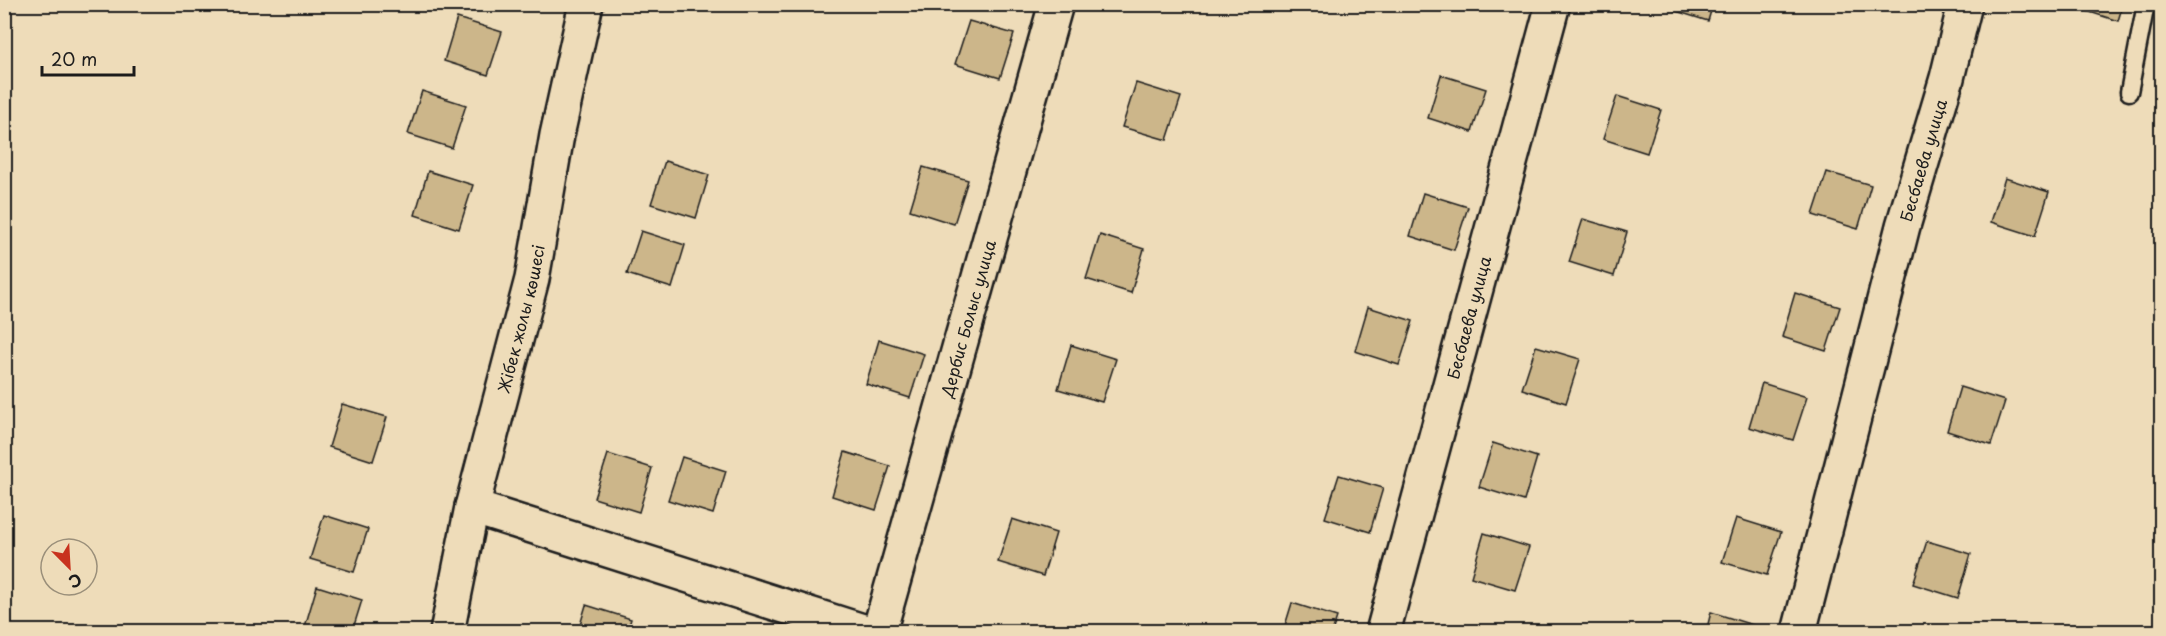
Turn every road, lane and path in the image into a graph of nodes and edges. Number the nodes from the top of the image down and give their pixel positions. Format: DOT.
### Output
graph roads {
  1 [pos="586,4"];
  2 [pos="1056,4"];
  3 [pos="1553,4"];
  4 [pos="1965,4"];
  5 [pos="2146,4"];
  6 [pos="2129,92"];
  7 [pos="472,507"];
  8 [pos="447,632"];
  9 [pos="866,632"];
  10 [pos="879,632"];
  11 [pos="1383,632"];
  12 [pos="1799,632"];
  1 -- 7 [label="street, Жібек жолы көшесі"];
  2 -- 10 [label="street, Дербис Болыс улица"];
  3 -- 11 [label="street, Бесбаева улица"];
  4 -- 12 [label="street, Бесбаева улица"];
  5 -- 6 [label="lane"];
  7 -- 8 [label="street, Жібек жолы көшесі"];
  7 -- 9 [label="street"];
}
